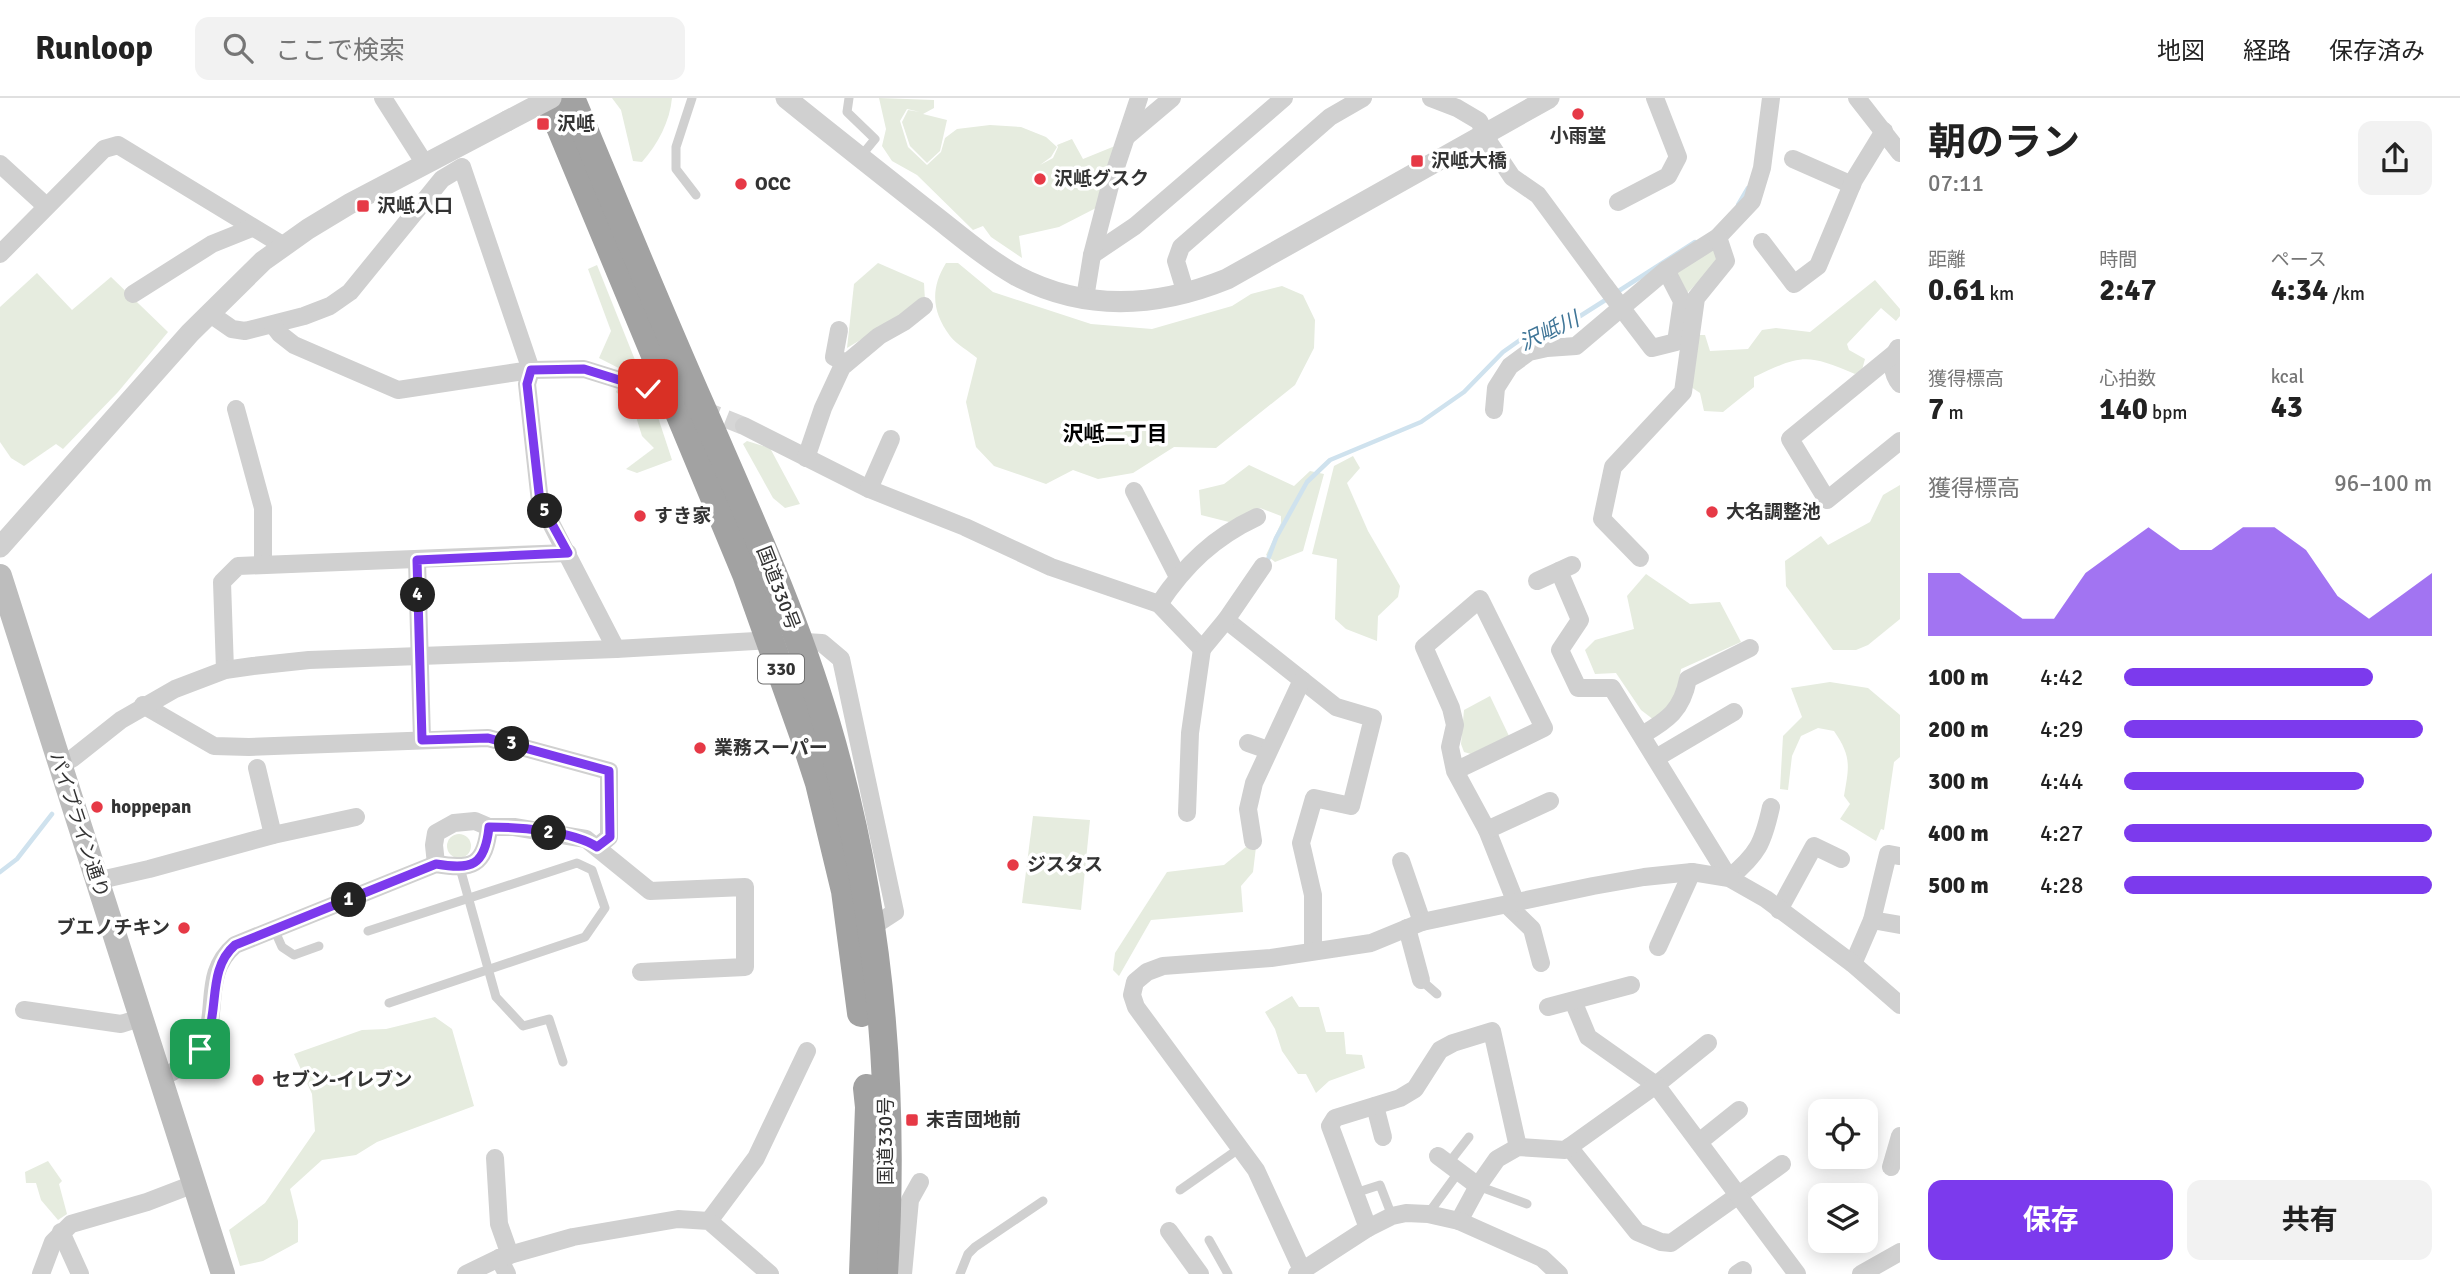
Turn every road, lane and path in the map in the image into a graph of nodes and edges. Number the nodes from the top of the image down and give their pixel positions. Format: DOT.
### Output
graph roads {
  1 [pos="383,98"];
  2 [pos="550,98"];
  3 [pos="570,98"];
  4 [pos="692,98"];
  5 [pos="786,98"];
  6 [pos="849,98"];
  7 [pos="1139,98"];
  8 [pos="1172,98"];
  9 [pos="1284,98"];
  10 [pos="1363,98"];
  11 [pos="1430,98"];
  12 [pos="1549,98"];
  13 [pos="1655,98"];
  14 [pos="1771,98"];
  15 [pos="1857,98"];
  16 [pos="1884,131"];
  17 [pos="1485,135"];
  18 [pos="1124,139"];
  19 [pos="1900,153"];
  20 [pos="860,157"];
  21 [pos="1793,159"];
  22 [pos="0,164"];
  23 [pos="425,164"];
  24 [pos="1852,185"];
  25 [pos="696,195"];
  26 [pos="1618,202"];
  27 [pos="46,206"];
  28 [pos="252,228"];
  29 [pos="1718,237"];
  30 [pos="1762,242"];
  31 [pos="284,246"];
  32 [pos="0,254"];
  33 [pos="1092,255"];
  34 [pos="1666,270"];
  35 [pos="134,294"];
  36 [pos="1186,294"];
  37 [pos="1085,298"];
  38 [pos="924,306"];
  39 [pos="209,313"];
  40 [pos="273,325"];
  41 [pos="839,330"];
  42 [pos="1897,349"];
  43 [pos="846,363"];
  44 [pos="531,370"];
  45 [pos="1900,384"];
  46 [pos="648,389"];
  47 [pos="236,409"];
  48 [pos="1494,410"];
  49 [pos="744,426"];
  50 [pos="891,439"];
  51 [pos="1900,441"];
  52 [pos="806,458"];
  53 [pos="869,489"];
  54 [pos="1134,491"];
  55 [pos="1257,517"];
  56 [pos="0,547"];
  57 [pos="568,553"];
  58 [pos="1640,558"];
  59 [pos="417,560"];
  60 [pos="263,565"];
  61 [pos="1263,566"];
  62 [pos="0,576"];
  63 [pos="1178,576"];
  64 [pos="1537,581"];
  65 [pos="1160,604"];
  66 [pos="1226,620"];
  67 [pos="0,623"];
  68 [pos="784,640"];
  69 [pos="21,645"];
  70 [pos="1750,648"];
  71 [pos="616,649"];
  72 [pos="1202,649"];
  73 [pos="420,657"];
  74 [pos="225,670"];
  75 [pos="1302,680"];
  76 [pos="143,705"];
  77 [pos="1734,712"];
  78 [pos="1642,735"];
  79 [pos="422,740"];
  80 [pos="1248,743"];
  81 [pos="1268,750"];
  82 [pos="1656,758"];
  83 [pos="257,768"];
  84 [pos="62,771"];
  85 [pos="1455,771"];
  86 [pos="1550,801"];
  87 [pos="1771,807"];
  88 [pos="1187,813"];
  89 [pos="356,817"];
  90 [pos="489,827"];
  91 [pos="1488,830"];
  92 [pos="273,835"];
  93 [pos="1253,841"];
  94 [pos="597,847"];
  95 [pos="1900,856"];
  96 [pos="1841,859"];
  97 [pos="1401,861"];
  98 [pos="436,864"];
  99 [pos="460,868"];
  100 [pos="1692,872"];
  101 [pos="1729,878"];
  102 [pos="96,881"];
  103 [pos="469,900"];
  104 [pos="1511,904"];
  105 [pos="1779,910"];
  106 [pos="1872,920"];
  107 [pos="1415,925"];
  108 [pos="1900,925"];
  109 [pos="274,929"];
  110 [pos="368,931"];
  111 [pos="319,946"];
  112 [pos="1658,947"];
  113 [pos="1313,951"];
  114 [pos="1541,963"];
  115 [pos="1853,964"];
  116 [pos="488,968"];
  117 [pos="641,972"];
  118 [pos="1421,980"];
  119 [pos="1631,985"];
  120 [pos="1437,994"];
  121 [pos="1573,1001"];
  122 [pos="389,1003"];
  123 [pos="1900,1005"];
  124 [pos="1548,1007"];
  125 [pos="24,1010"];
  126 [pos="141,1018"];
  127 [pos="1709,1043"];
  128 [pos="807,1051"];
  129 [pos="563,1062"];
  130 [pos="160,1078"];
  131 [pos="1656,1085"];
  132 [pos="1375,1106"];
  133 [pos="1739,1110"];
  134 [pos="1900,1136"];
  135 [pos="1383,1137"];
  136 [pos="1469,1137"];
  137 [pos="1699,1142"];
  138 [pos="1518,1147"];
  139 [pos="1569,1147"];
  140 [pos="1240,1149"];
  141 [pos="495,1158"];
  142 [pos="1783,1164"];
  143 [pos="1447,1166"];
  144 [pos="1891,1167"];
  145 [pos="920,1182"];
  146 [pos="194,1184"];
  147 [pos="1478,1186"];
  148 [pos="1180,1190"];
  149 [pos="1355,1193"];
  150 [pos="1739,1195"];
  151 [pos="1043,1201"];
  152 [pos="1527,1204"];
  153 [pos="1428,1214"];
  154 [pos="1392,1216"];
  155 [pos="709,1221"];
  156 [pos="1459,1221"];
  157 [pos="1368,1228"];
  158 [pos="1169,1231"];
  159 [pos="61,1232"];
  160 [pos="1209,1240"];
  161 [pos="1900,1253"];
  162 [pos="505,1262"];
  163 [pos="1299,1272"];
  164 [pos="41,1274"];
  165 [pos="80,1274"];
  166 [pos="223,1274"];
  167 [pos="466,1274"];
  168 [pos="770,1274"];
  169 [pos="863,1274"];
  170 [pos="884,1274"];
  171 [pos="903,1274"];
  172 [pos="960,1274"];
  173 [pos="1200,1274"];
  174 [pos="1228,1274"];
  175 [pos="1559,1274"];
  176 [pos="1797,1274"];
  177 [pos="1861,1274"];
  1 -- 23 [label="street"];
  2 -- 23 [label="street, bridge"];
  2 -- 68 [label="highway, 国道330号 / 330"];
  3 -- 68 [label="highway, 国道330号 / 330"];
  4 -- 25 [label="lane"];
  5 -- 20 [label="street"];
  6 -- 20 [label="lane"];
  7 -- 18 [label="street"];
  8 -- 18 [label="street"];
  9 -- 33 [label="street"];
  10 -- 36 [label="street"];
  11 -- 17 [label="street"];
  12 -- 17 [label="street"];
  13 -- 26 [label="street"];
  14 -- 29 [label="street"];
  15 -- 16 [label="street"];
  16 -- 19 [label="street"];
  16 -- 24 [label="street"];
  17 -- 34 [label="street, bridge"];
  17 -- 36 [label="street"];
  18 -- 33 [label="street"];
  20 -- 37 [label="street"];
  21 -- 24 [label="street"];
  22 -- 27 [label="street"];
  23 -- 31 [label="street"];
  24 -- 30 [label="street"];
  27 -- 28 [label="street"];
  27 -- 32 [label="street"];
  28 -- 31 [label="street"];
  28 -- 35 [label="street"];
  29 -- 34 [label="street"];
  29 -- 58 [label="street"];
  31 -- 39 [label="street"];
  33 -- 37 [label="street"];
  34 -- 48 [label="street"];
  36 -- 37 [label="street"];
  38 -- 43 [label="street"];
  39 -- 40 [label="street"];
  39 -- 56 [label="street"];
  40 -- 44 [label="street"];
  40 -- 44 [label="street"];
  41 -- 43 [label="street"];
  42 -- 45 [label="street"];
  42 -- 51 [label="street"];
  43 -- 52 [label="street"];
  44 -- 46 [label="street"];
  44 -- 57 [label="street"];
  47 -- 60 [label="street"];
  49 -- 52 [label="street"];
  50 -- 53 [label="street"];
  52 -- 53 [label="street"];
  53 -- 65 [label="street"];
  54 -- 63 [label="street"];
  55 -- 63 [label="street"];
  57 -- 59 [label="street"];
  57 -- 71 [label="street"];
  59 -- 60 [label="street"];
  59 -- 73 [label="street"];
  60 -- 74 [label="street"];
  61 -- 66 [label="street"];
  62 -- 69 [label="main road, パイプライン通り"];
  63 -- 65 [label="street"];
  64 -- 78 [label="street"];
  65 -- 72 [label="street"];
  66 -- 72 [label="street"];
  66 -- 75 [label="street"];
  67 -- 69 [label="street"];
  68 -- 71 [label="street"];
  68 -- 169 [label="highway, 国道330号 / 330"];
  68 -- 170 [label="highway, 国道330号 / 330"];
  69 -- 84 [label="main road, パイプライン通り"];
  70 -- 78 [label="street"];
  71 -- 73 [label="street"];
  72 -- 88 [label="street"];
  73 -- 74 [label="street"];
  73 -- 79 [label="street"];
  74 -- 76 [label="street"];
  75 -- 81 [label="street"];
  75 -- 113 [label="street"];
  76 -- 79 [label="street"];
  76 -- 84 [label="street"];
  77 -- 82 [label="street"];
  78 -- 82 [label="street"];
  79 -- 94 [label="street"];
  80 -- 81 [label="street"];
  81 -- 93 [label="street"];
  82 -- 101 [label="street"];
  83 -- 92 [label="street"];
  84 -- 102 [label="main road, パイプライン通り"];
  85 -- 85 [label="street"];
  85 -- 91 [label="street"];
  86 -- 91 [label="street"];
  87 -- 101 [label="street"];
  89 -- 92 [label="street"];
  90 -- 94 [label="street"];
  90 -- 98 [label="street"];
  90 -- 99 [label="street"];
  91 -- 104 [label="street"];
  92 -- 102 [label="street"];
  94 -- 117 [label="street"];
  95 -- 106 [label="street"];
  96 -- 105 [label="street"];
  97 -- 107 [label="street"];
  98 -- 99 [label="street"];
  98 -- 109 [label="street"];
  99 -- 103 [label="lane"];
  100 -- 101 [label="street"];
  100 -- 104 [label="street"];
  100 -- 112 [label="street"];
  101 -- 105 [label="street"];
  102 -- 126 [label="main road, パイプライン通り"];
  103 -- 110 [label="lane"];
  103 -- 116 [label="lane"];
  103 -- 116 [label="lane"];
  104 -- 107 [label="street"];
  104 -- 114 [label="street"];
  105 -- 115 [label="street"];
  106 -- 108 [label="street"];
  106 -- 115 [label="street"];
  107 -- 113 [label="street"];
  107 -- 118 [label="street"];
  109 -- 111 [label="lane"];
  109 -- 130 [label="street"];
  113 -- 140 [label="street"];
  115 -- 123 [label="street"];
  116 -- 122 [label="lane"];
  116 -- 129 [label="lane"];
  118 -- 120 [label="lane"];
  119 -- 121 [label="street"];
  121 -- 124 [label="street"];
  121 -- 131 [label="street"];
  125 -- 126 [label="street"];
  126 -- 130 [label="main road, パイプライン通り"];
  127 -- 131 [label="street"];
  128 -- 155 [label="street"];
  130 -- 146 [label="main road, パイプライン通り"];
  131 -- 137 [label="street"];
  131 -- 139 [label="street"];
  132 -- 135 [label="street"];
  132 -- 138 [label="street"];
  132 -- 149 [label="street"];
  133 -- 137 [label="street"];
  134 -- 144 [label="street"];
  136 -- 143 [label="lane"];
  137 -- 150 [label="street"];
  138 -- 139 [label="street"];
  138 -- 147 [label="street"];
  139 -- 150 [label="street"];
  140 -- 148 [label="lane"];
  140 -- 163 [label="street"];
  141 -- 162 [label="street"];
  142 -- 150 [label="street"];
  143 -- 147 [label="street"];
  143 -- 153 [label="lane"];
  145 -- 171 [label="street"];
  146 -- 159 [label="street"];
  146 -- 166 [label="main road, パイプライン通り"];
  147 -- 152 [label="lane"];
  147 -- 156 [label="street"];
  149 -- 154 [label="lane"];
  149 -- 157 [label="street"];
  150 -- 176 [label="street"];
  151 -- 172 [label="lane"];
  153 -- 154 [label="street"];
  153 -- 156 [label="street"];
  154 -- 157 [label="street"];
  155 -- 162 [label="street"];
  155 -- 168 [label="street"];
  156 -- 175 [label="street"];
  157 -- 163 [label="street"];
  158 -- 173 [label="street"];
  159 -- 164 [label="street"];
  159 -- 165 [label="street"];
  160 -- 174 [label="lane"];
  161 -- 177 [label="street"];
  162 -- 167 [label="street"];
}
